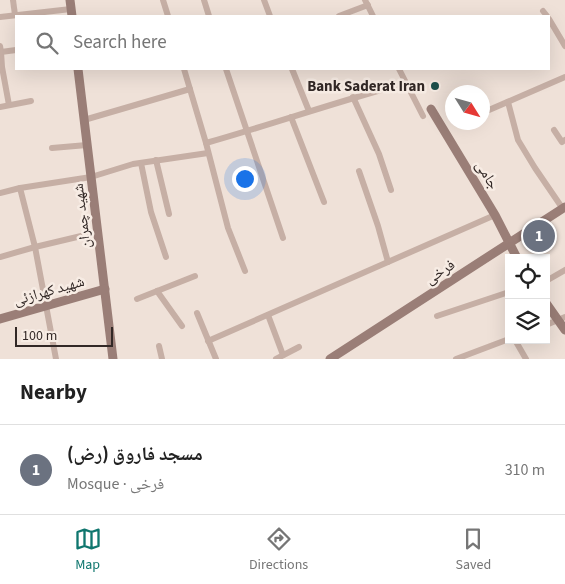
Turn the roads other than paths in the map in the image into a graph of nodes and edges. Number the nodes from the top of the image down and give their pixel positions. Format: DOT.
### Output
graph roads {
  1 [pos="13,0"];
  2 [pos="164,0"];
  3 [pos="204,0"];
  4 [pos="264,0"];
  5 [pos="366,3"];
  6 [pos="71,8"];
  7 [pos="14,15"];
  8 [pos="168,15"];
  9 [pos="209,15"];
  10 [pos="270,15"];
  11 [pos="341,15"];
  12 [pos="372,15"];
  13 [pos="0,17"];
  14 [pos="550,22"];
  15 [pos="565,46"];
  16 [pos="1,49"];
  17 [pos="15,50"];
  18 [pos="1,68"];
  19 [pos="78,70"];
  20 [pos="184,70"];
  21 [pos="226,70"];
  22 [pos="292,70"];
  23 [pos="400,70"];
  24 [pos="565,77"];
  25 [pos="406,83"];
  26 [pos="190,89"];
  27 [pos="353,97"];
  28 [pos="31,101"];
  29 [pos="508,102"];
  30 [pos="9,105"];
  31 [pos="0,107"];
  32 [pos="431,109"];
  33 [pos="490,110"];
  34 [pos="309,112"];
  35 [pos="423,116"];
  36 [pos="291,117"];
  37 [pos="84,120"];
  38 [pos="554,130"];
  39 [pos="247,132"];
  40 [pos="565,140"];
  41 [pos="206,143"];
  42 [pos="87,144"];
  43 [pos="52,148"];
  44 [pos="208,153"];
  45 [pos="156,160"];
  46 [pos="141,163"];
  47 [pos="359,172"];
  48 [pos="91,177"];
  49 [pos="20,188"];
  50 [pos="391,190"];
  51 [pos="0,193"];
  52 [pos="324,202"];
  53 [pos="564,208"];
  54 [pos="169,214"];
  55 [pos="495,215"];
  56 [pos="98,232"];
  57 [pos="283,238"];
  58 [pos="509,243"];
  59 [pos="35,247"];
  60 [pos="516,254"];
  61 [pos="0,257"];
  62 [pos="166,257"];
  63 [pos="388,262"];
  64 [pos="565,270"];
  65 [pos="245,271"];
  66 [pos="195,276"];
  67 [pos="550,279"];
  68 [pos="105,289"];
  69 [pos="157,291"];
  70 [pos="505,293"];
  71 [pos="137,299"];
  72 [pos="46,306"];
  73 [pos="550,307"];
  74 [pos="197,313"];
  75 [pos="268,314"];
  76 [pos="437,316"];
  77 [pos="562,318"];
  78 [pos="0,319"];
  79 [pos="550,323"];
  80 [pos="182,326"];
  81 [pos="565,330"];
  82 [pos="208,341"];
  83 [pos="505,341"];
  84 [pos="517,344"];
  85 [pos="159,346"];
  86 [pos="299,347"];
  87 [pos="283,355"];
  88 [pos="473,356"];
  89 [pos="56,359"];
  90 [pos="114,359"];
  91 [pos="162,359"];
  92 [pos="216,359"];
  93 [pos="276,359"];
  94 [pos="330,359"];
  95 [pos="456,359"];
  96 [pos="526,359"];
  1 -- 7 [label="street"];
  2 -- 8 [label="street"];
  3 -- 9 [label="street"];
  4 -- 10 [label="street"];
  5 -- 11 [label="street"];
  5 -- 12 [label="street"];
  6 -- 7 [label="street"];
  7 -- 13 [label="street"];
  14 -- 15 [label="street"];
  16 -- 17 [label="street"];
  16 -- 18 [label="street"];
  18 -- 30 [label="street"];
  19 -- 37 [label="street, شهید چمران"];
  20 -- 26 [label="street"];
  21 -- 39 [label="street"];
  22 -- 34 [label="street"];
  23 -- 25 [label="street"];
  24 -- 29 [label="street"];
  25 -- 27 [label="street"];
  25 -- 35 [label="street"];
  26 -- 37 [label="street"];
  26 -- 41 [label="street"];
  27 -- 34 [label="street"];
  27 -- 50 [label="street"];
  28 -- 30 [label="street"];
  29 -- 33 [label="street"];
  29 -- 53 [label="street"];
  30 -- 31 [label="street"];
  32 -- 55 [label="street, جامی"];
  34 -- 36 [label="street"];
  36 -- 39 [label="street"];
  36 -- 52 [label="street"];
  37 -- 42 [label="street, شهید چمران"];
  38 -- 40 [label="street"];
  39 -- 41 [label="street"];
  39 -- 57 [label="street"];
  41 -- 44 [label="street"];
  42 -- 43 [label="street"];
  42 -- 48 [label="street, شهید چمران"];
  44 -- 45 [label="street"];
  44 -- 65 [label="street"];
  45 -- 46 [label="street"];
  45 -- 54 [label="street"];
  46 -- 48 [label="street"];
  46 -- 62 [label="street"];
  47 -- 63 [label="street"];
  48 -- 49 [label="street"];
  48 -- 56 [label="street, شهید چمران"];
  49 -- 51 [label="street"];
  49 -- 59 [label="street"];
  53 -- 58 [label="street, فرخی"];
  55 -- 58 [label="street, جامی"];
  55 -- 63 [label="street"];
  56 -- 59 [label="street"];
  56 -- 68 [label="street, شهید چمران"];
  58 -- 60 [label="street, جامی"];
  58 -- 94 [label="street, فرخی"];
  59 -- 61 [label="street"];
  59 -- 72 [label="street"];
  63 -- 75 [label="street"];
  64 -- 67 [label="street"];
  66 -- 69 [label="street"];
  68 -- 72 [label="street, شهید کهرازئی"];
  68 -- 90 [label="street, شهید چمران"];
  69 -- 71 [label="street"];
  69 -- 80 [label="street"];
  70 -- 76 [label="street"];
  72 -- 78 [label="street, شهید کهرازئی"];
  72 -- 89 [label="street"];
  73 -- 77 [label="street"];
  74 -- 82 [label="street"];
  75 -- 82 [label="street"];
  75 -- 87 [label="street"];
  77 -- 79 [label="street"];
  77 -- 81 [label="street"];
  82 -- 92 [label="street"];
  83 -- 88 [label="street"];
  84 -- 96 [label="street"];
  85 -- 91 [label="street"];
  86 -- 87 [label="street"];
  87 -- 93 [label="street"];
  88 -- 95 [label="street"];
}
